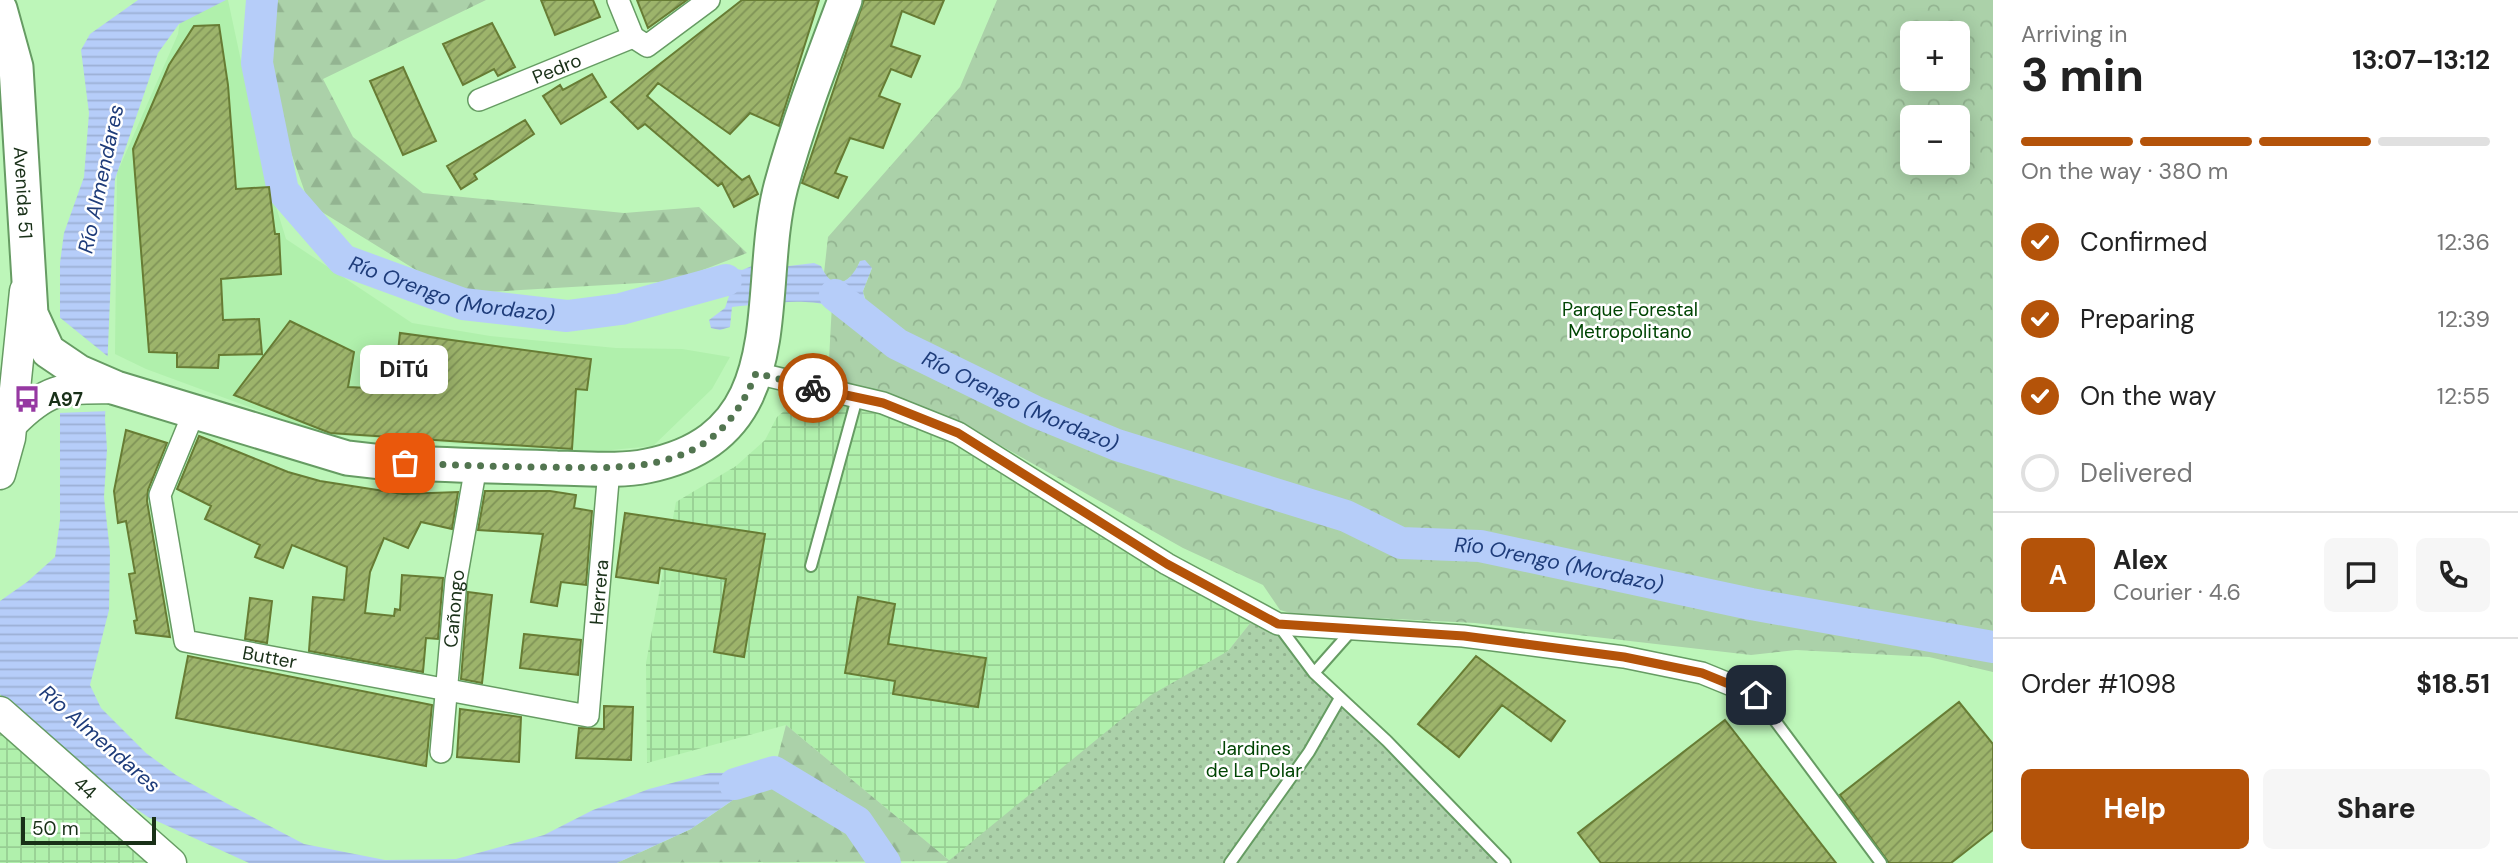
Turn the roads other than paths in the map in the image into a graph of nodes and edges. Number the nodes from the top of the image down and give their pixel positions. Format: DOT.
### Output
graph roads {
  1 [pos="618,0"];
  2 [pos="709,0"];
  3 [pos="845,0"];
  4 [pos="0,9"];
  5 [pos="640,42"];
  6 [pos="479,100"];
  7 [pos="12,163"];
  8 [pos="28,261"];
  9 [pos="759,363"];
  10 [pos="42,366"];
  11 [pos="857,398"];
  12 [pos="194,412"];
  13 [pos="476,466"];
  14 [pos="609,469"];
  15 [pos="0,474"];
  16 [pos="811,566"];
  17 [pos="1278,624"];
  18 [pos="1355,627"];
  19 [pos="1314,673"];
  20 [pos="445,690"];
  21 [pos="1756,695"];
  22 [pos="1340,698"];
  23 [pos="0,712"];
  24 [pos="588,716"];
  25 [pos="440,752"];
  26 [pos="171,863"];
  27 [pos="1230,863"];
  28 [pos="1505,863"];
  29 [pos="1881,863"];
  1 -- 5 [label="street"];
  2 -- 5 [label="street, Pedro"];
  3 -- 9 [label="main road"];
  4 -- 7 [label="main road, Avenida 51"];
  5 -- 6 [label="street, Pedro"];
  7 -- 8 [label="main road, Avenida 51"];
  8 -- 10 [label="street"];
  8 -- 10 [label="main road, Avenida 51"];
  9 -- 11 [label="street"];
  9 -- 14 [label="main road"];
  10 -- 12 [label="main road"];
  10 -- 15 [label="street"];
  11 -- 16 [label="lane"];
  11 -- 17 [label="street"];
  12 -- 13 [label="main road"];
  12 -- 20 [label="street, Butter"];
  13 -- 14 [label="main road"];
  13 -- 20 [label="street, Cañongo"];
  14 -- 24 [label="street, Herrera"];
  17 -- 18 [label="street"];
  17 -- 19 [label="lane"];
  18 -- 19 [label="lane"];
  18 -- 21 [label="street"];
  19 -- 22 [label="lane"];
  20 -- 24 [label="street, Butter"];
  20 -- 25 [label="street, Cañongo"];
  21 -- 29 [label="lane"];
  22 -- 27 [label="lane"];
  22 -- 28 [label="lane"];
  23 -- 26 [label="street, 44"];
}
